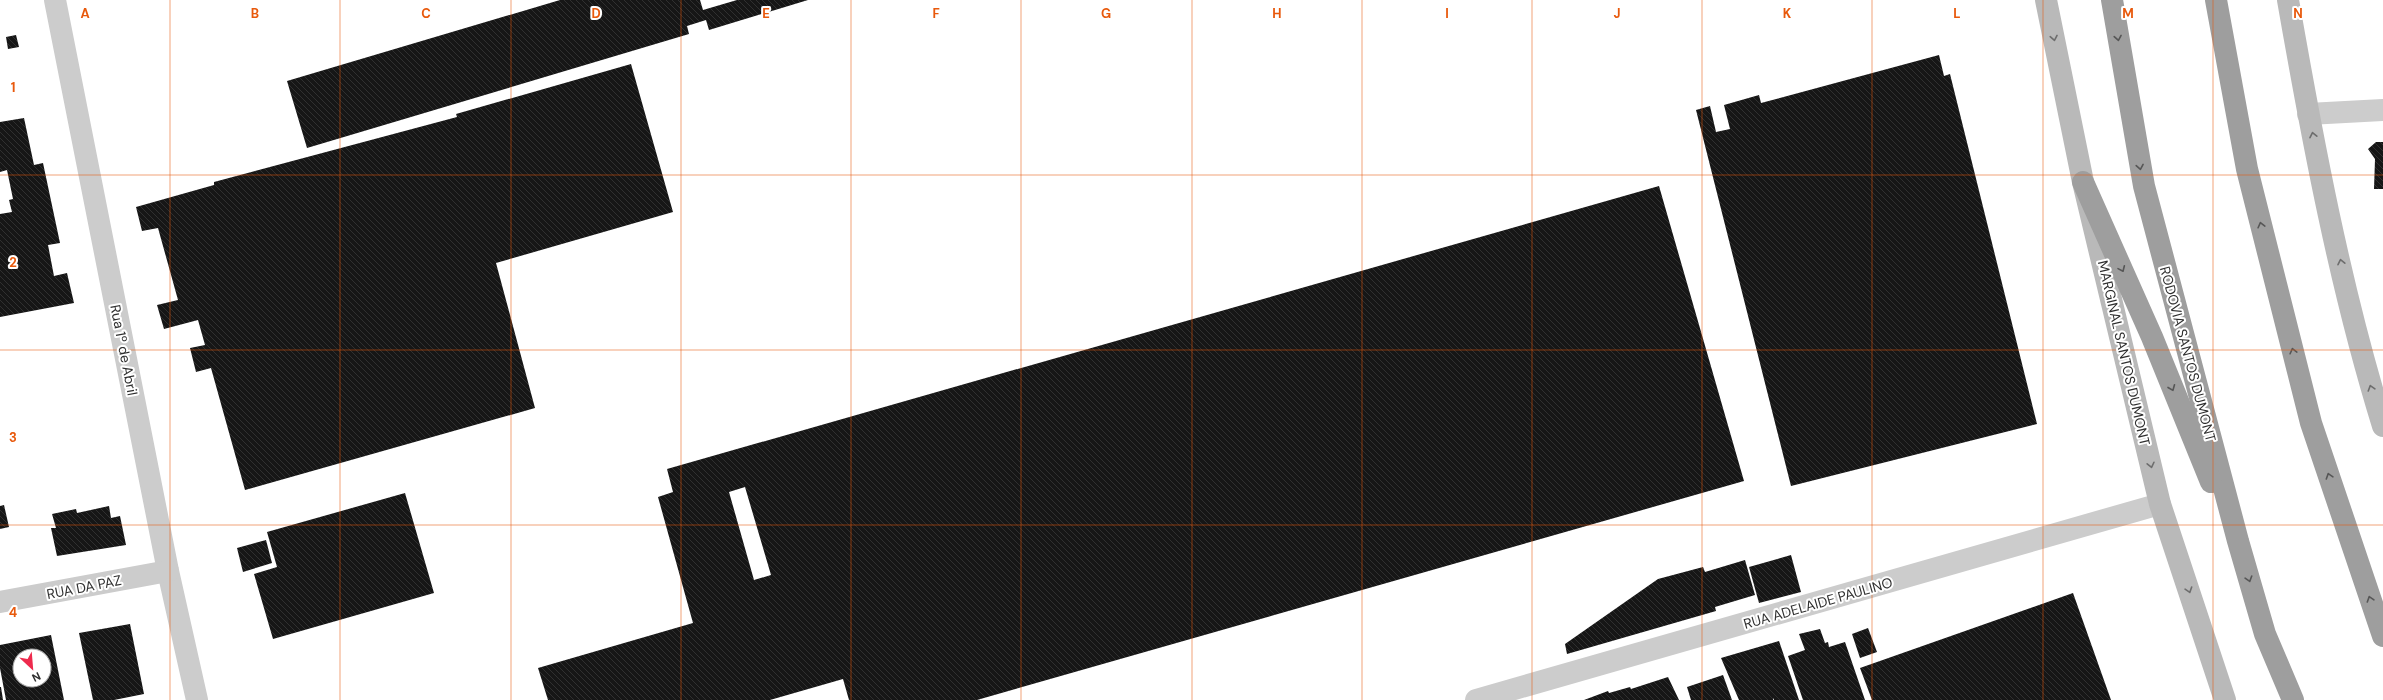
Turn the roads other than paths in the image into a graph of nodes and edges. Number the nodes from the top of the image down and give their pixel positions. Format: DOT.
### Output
graph roads {
  1 [pos="55,0"];
  2 [pos="2046,0"];
  3 [pos="2112,0"];
  4 [pos="2216,0"];
  5 [pos="2288,0"];
  6 [pos="2383,110"];
  7 [pos="2308,114"];
  8 [pos="2083,182"];
  9 [pos="2383,426"];
  10 [pos="2160,504"];
  11 [pos="2238,541"];
  12 [pos="168,571"];
  13 [pos="0,602"];
  14 [pos="2383,636"];
  15 [pos="196,700"];
  16 [pos="1476,700"];
  17 [pos="2226,700"];
  18 [pos="2293,700"];
  1 -- 12 [label="street, Rua 1º de Abril"];
  2 -- 8 [label="main road, MARGINAL SANTOS DUMONT, one-way"];
  3 -- 11 [label="highway, RODOVIA SANTOS DUMONT, one-way"];
  14 -- 4 [label="highway, one-way"];
  5 -- 7 [label="main road"];
  6 -- 7 [label="street"];
  9 -- 7 [label="main road, one-way"];
  8 -- 10 [label="main road, MARGINAL SANTOS DUMONT, one-way"];
  8 -- 11 [label="highway, one-way"];
  10 -- 16 [label="street, RUA ADELAIDE PAULINO"];
  10 -- 17 [label="main road, MARGINAL SANTOS DUMONT, one-way"];
  11 -- 18 [label="highway, RODOVIA SANTOS DUMONT, one-way"];
  12 -- 13 [label="street, RUA DA PAZ"];
  12 -- 15 [label="street, Rua 1º de Abril"];
}
